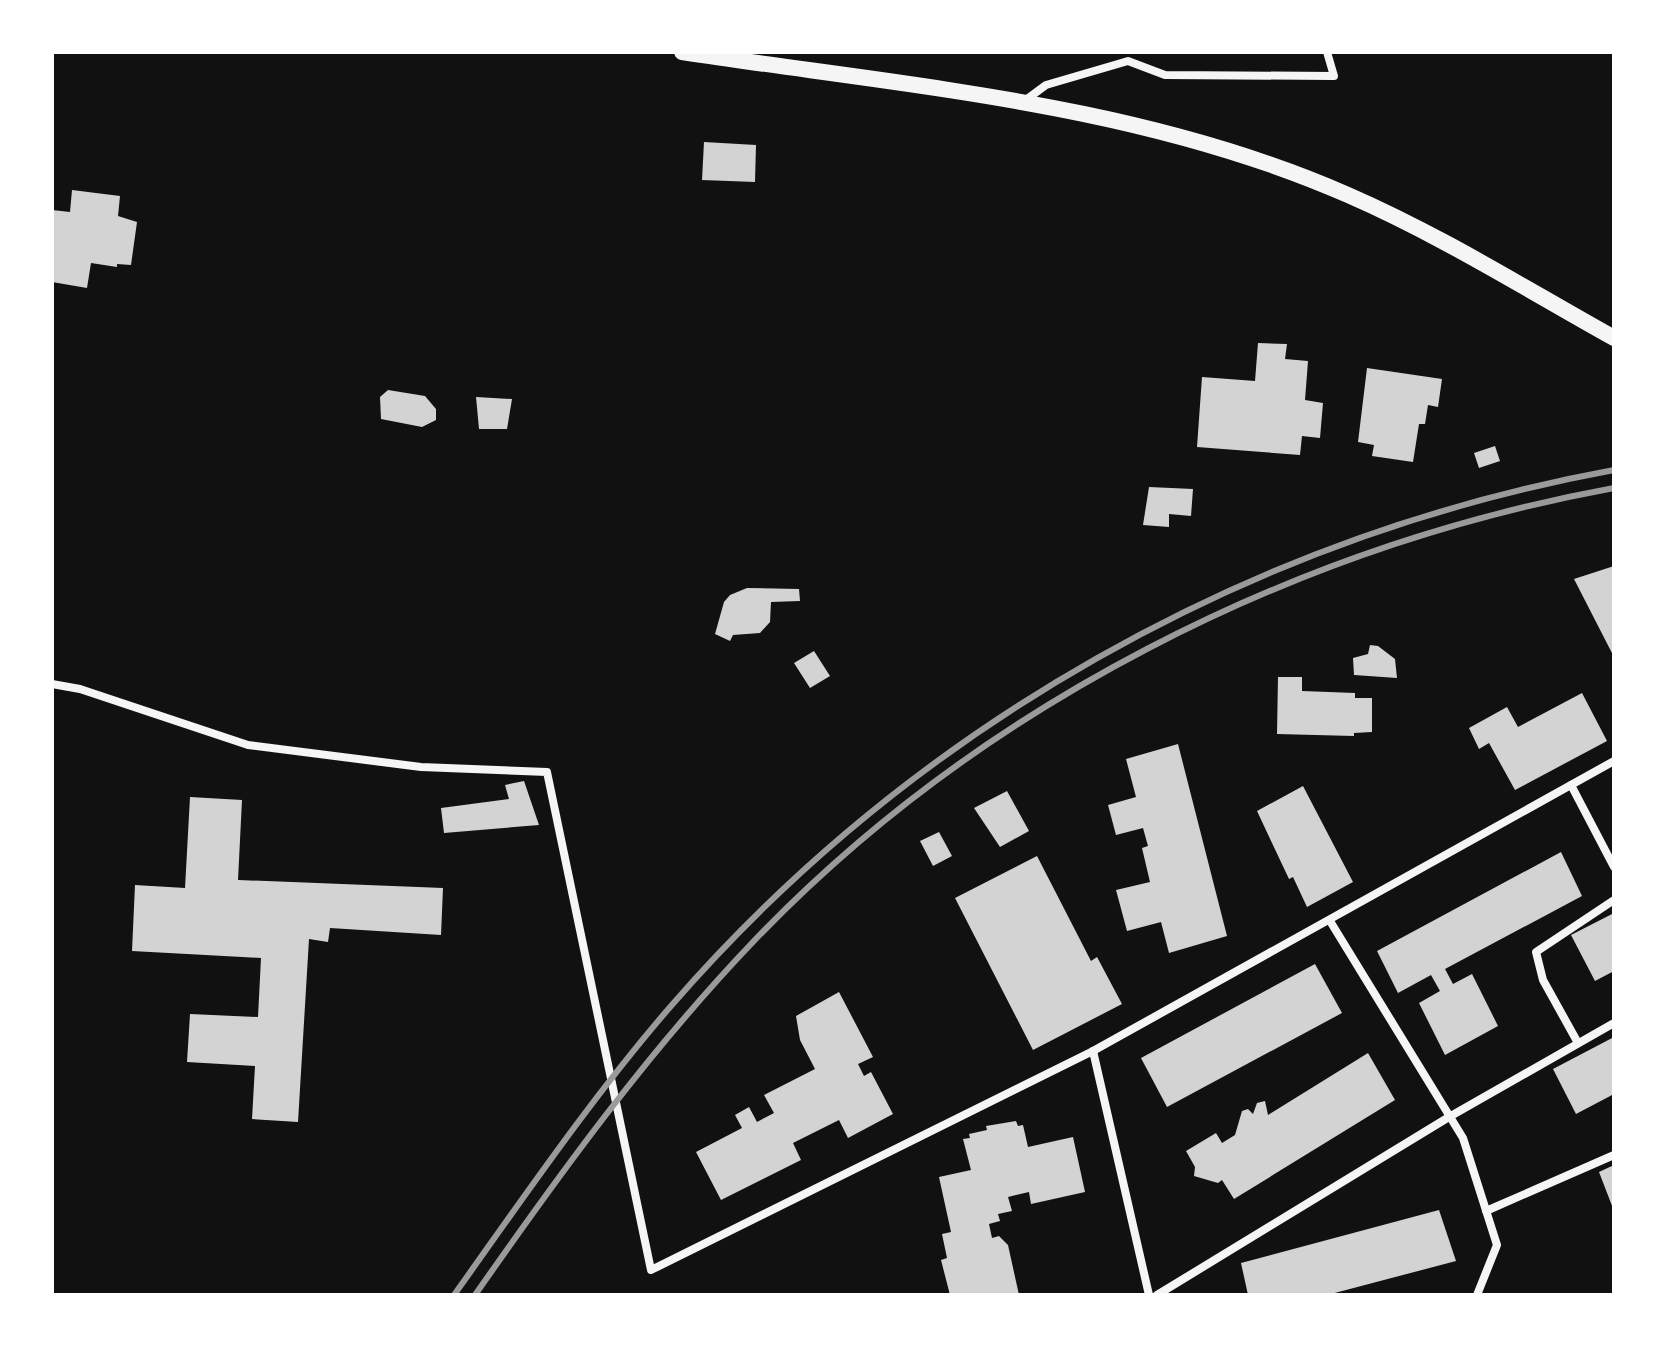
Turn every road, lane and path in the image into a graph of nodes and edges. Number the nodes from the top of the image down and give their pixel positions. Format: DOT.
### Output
graph roads {
  1 [pos="682,52"];
  2 [pos="1327,52"];
  3 [pos="1021,103"];
  4 [pos="1614,338"];
  5 [pos="52,684"];
  6 [pos="1614,761"];
  7 [pos="1571,785"];
  8 [pos="1614,867"];
  9 [pos="1614,900"];
  10 [pos="1330,921"];
  11 [pos="1614,1023"];
  12 [pos="1578,1043"];
  13 [pos="1093,1051"];
  14 [pos="1449,1117"];
  15 [pos="1614,1155"];
  16 [pos="1486,1211"];
  17 [pos="1149,1295"];
  18 [pos="1157,1295"];
  19 [pos="1477,1295"];
  1 -- 3 [label="main road"];
  2 -- 3 [label="street"];
  3 -- 4 [label="main road"];
  5 -- 13 [label="street"];
  6 -- 7 [label="street"];
  7 -- 8 [label="street"];
  7 -- 10 [label="street"];
  9 -- 12 [label="street"];
  10 -- 13 [label="street"];
  10 -- 14 [label="street"];
  11 -- 12 [label="street"];
  12 -- 14 [label="street"];
  13 -- 17 [label="street"];
  14 -- 16 [label="street"];
  14 -- 18 [label="street"];
  15 -- 16 [label="street"];
  16 -- 19 [label="street"];
}
